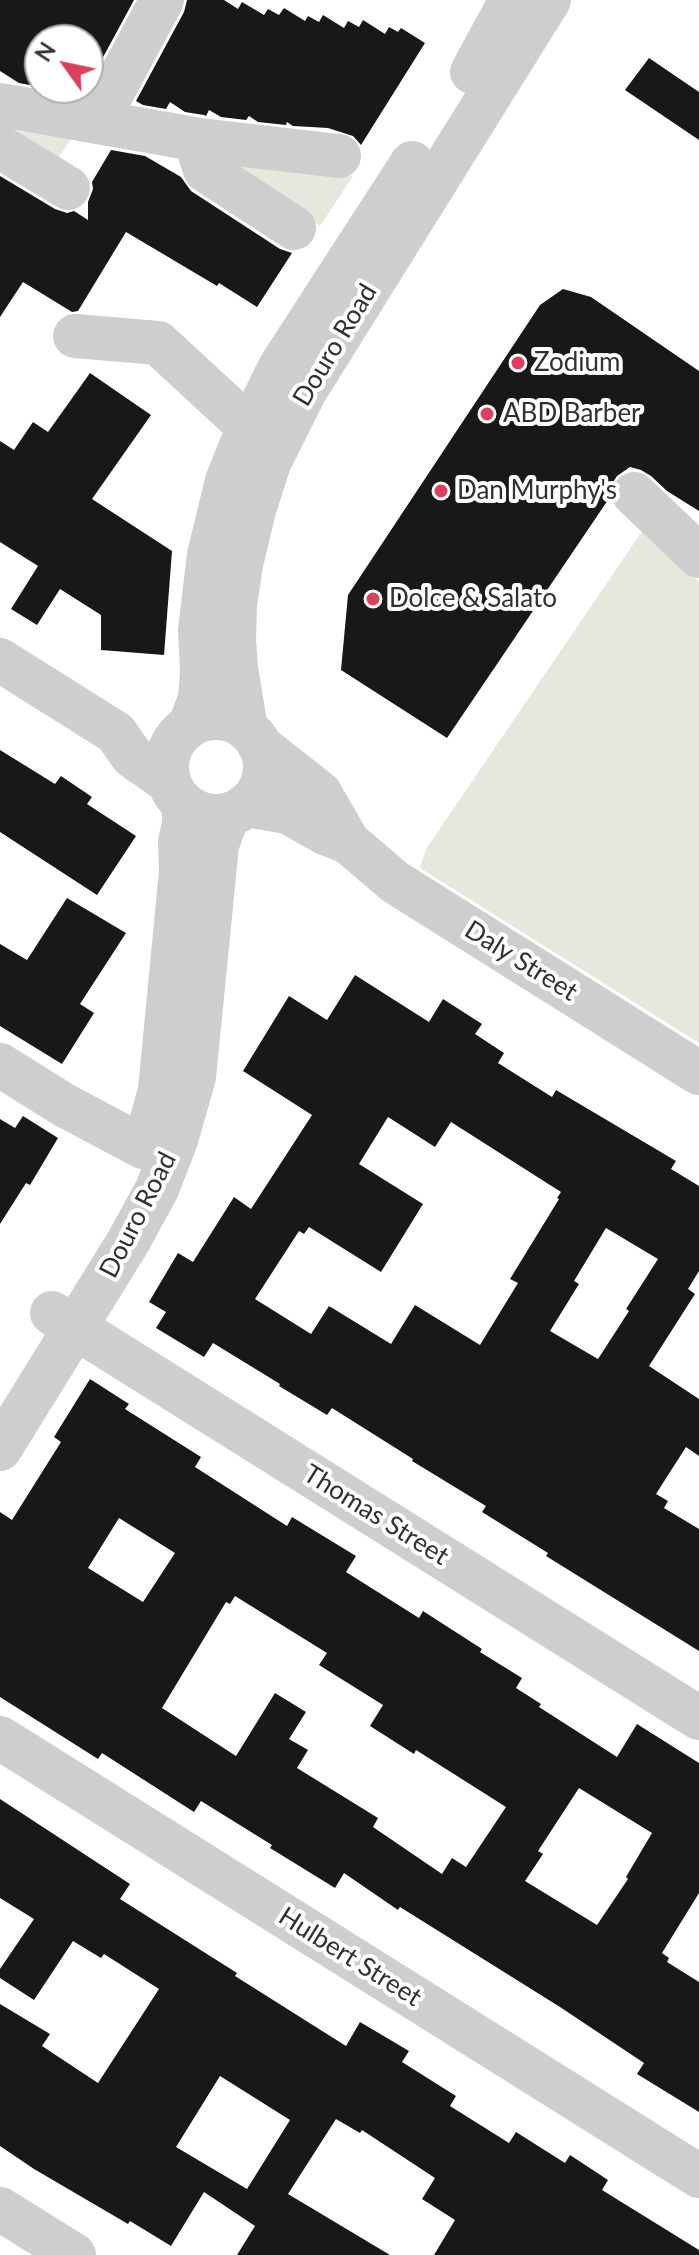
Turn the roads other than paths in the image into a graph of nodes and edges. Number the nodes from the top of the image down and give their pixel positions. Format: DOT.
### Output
graph roads {
  1 [pos="162,0"];
  2 [pos="511,0"];
  3 [pos="549,0"];
  4 [pos="0,105"];
  5 [pos="97,121"];
  6 [pos="200,140"];
  7 [pos="0,147"];
  8 [pos="339,156"];
  9 [pos="68,188"];
  10 [pos="294,228"];
  11 [pos="75,336"];
  12 [pos="250,428"];
  13 [pos="634,494"];
  14 [pos="699,556"];
  15 [pos="0,660"];
  16 [pos="184,731"];
  17 [pos="116,733"];
  18 [pos="253,737"];
  19 [pos="176,793"];
  20 [pos="237,810"];
  21 [pos="348,842"];
  22 [pos="0,1065"];
  23 [pos="699,1073"];
  24 [pos="143,1147"];
  25 [pos="64,1320"];
  26 [pos="0,1397"];
  27 [pos="0,1449"];
  28 [pos="699,1718"];
  29 [pos="0,1738"];
  30 [pos="699,2176"];
  31 [pos="0,2209"];
  32 [pos="74,2255"];
  1 -- 5 [label="street"];
  2 -- 12 [label="street, Douro Road"];
  3 -- 18 [label="street, Douro Road"];
  4 -- 5 [label="street"];
  5 -- 6 [label="street"];
  6 -- 8 [label="street"];
  6 -- 10 [label="street"];
  7 -- 9 [label="street"];
  11 -- 12 [label="street"];
  12 -- 16 [label="street, Douro Road"];
  13 -- 14 [label="street"];
  15 -- 17 [label="street"];
  16 -- 17 [label="street"];
  16 -- 18 [label="street"];
  16 -- 19 [label="street"];
  17 -- 19 [label="street"];
  18 -- 20 [label="street"];
  18 -- 21 [label="street, Daly Street"];
  19 -- 20 [label="street"];
  19 -- 24 [label="street, Douro Road"];
  20 -- 21 [label="street, Daly Street"];
  20 -- 25 [label="street, Douro Road"];
  21 -- 23 [label="street, Daly Street"];
  22 -- 24 [label="street"];
  24 -- 25 [label="street, Douro Road"];
  25 -- 26 [label="street, Douro Road"];
  25 -- 27 [label="street, Douro Road"];
  25 -- 28 [label="street, Thomas Street"];
  29 -- 30 [label="street, Hulbert Street"];
  31 -- 32 [label="street"];
}
